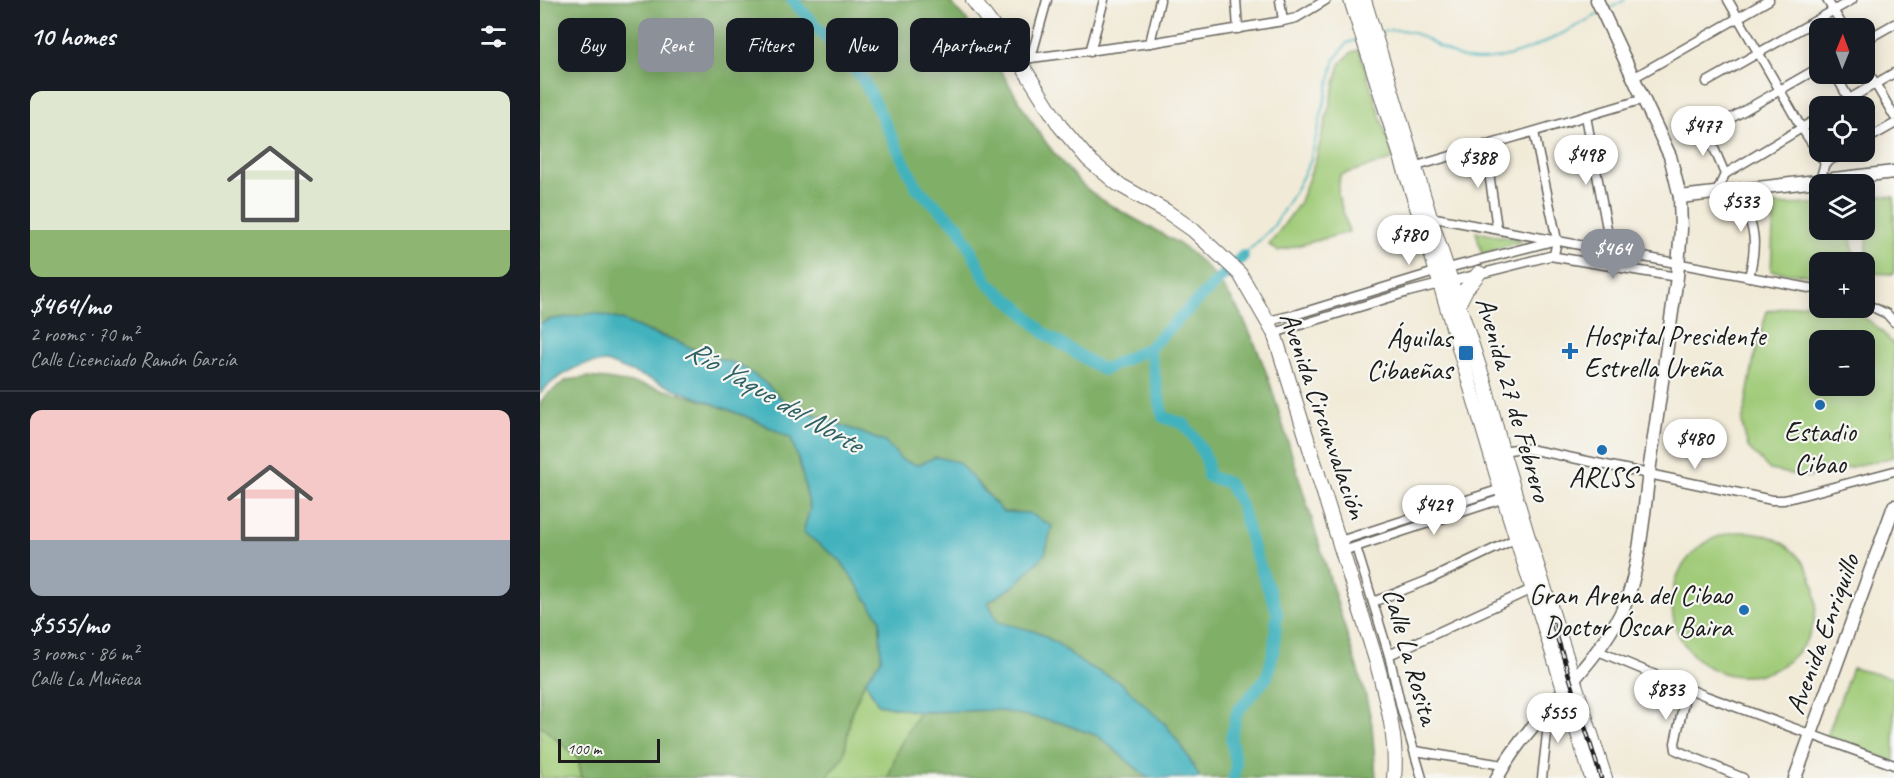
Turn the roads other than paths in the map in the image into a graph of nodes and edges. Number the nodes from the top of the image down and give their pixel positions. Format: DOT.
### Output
graph roads {
  1 [pos="973,0"];
  2 [pos="1047,0"];
  3 [pos="1104,0"];
  4 [pos="1160,0"];
  5 [pos="1236,0"];
  6 [pos="1281,0"];
  7 [pos="1326,0"];
  8 [pos="1351,0"];
  9 [pos="1364,0"];
  10 [pos="1597,0"];
  11 [pos="1728,0"];
  12 [pos="1769,0"];
  13 [pos="1827,0"];
  14 [pos="1852,0"];
  15 [pos="1833,11"];
  16 [pos="989,18"];
  17 [pos="1738,18"];
  18 [pos="1838,18"];
  19 [pos="1283,21"];
  20 [pos="1363,22"];
  21 [pos="1894,24"];
  22 [pos="1238,29"];
  23 [pos="1875,35"];
  24 [pos="1150,43"];
  25 [pos="1030,49"];
  26 [pos="1090,52"];
  27 [pos="1759,53"];
  28 [pos="1030,60"];
  29 [pos="1030,68"];
  30 [pos="1809,73"];
  31 [pos="1894,73"];
  32 [pos="1633,78"];
  33 [pos="1707,82"];
  34 [pos="1876,84"];
  35 [pos="1780,90"];
  36 [pos="1854,96"];
  37 [pos="1644,99"];
  38 [pos="1586,116"];
  39 [pos="1894,116"];
  40 [pos="1697,121"];
  41 [pos="1809,123"];
  42 [pos="1894,124"];
  43 [pos="1801,128"];
  44 [pos="1534,132"];
  45 [pos="1707,132"];
  46 [pos="1875,135"];
  47 [pos="1485,145"];
  48 [pos="1825,163"];
  49 [pos="1410,168"];
  50 [pos="1894,172"];
  51 [pos="1725,174"];
  52 [pos="1822,174"];
  53 [pos="1875,174"];
  54 [pos="1809,181"];
  55 [pos="1739,190"];
  56 [pos="1717,192"];
  57 [pos="1680,197"];
  58 [pos="1430,217"];
  59 [pos="1497,228"];
  60 [pos="1557,240"];
  61 [pos="1611,250"];
  62 [pos="1554,255"];
  63 [pos="1678,263"];
  64 [pos="1479,273"];
  65 [pos="1444,276"];
  66 [pos="1749,277"];
  67 [pos="1677,278"];
  68 [pos="1809,288"];
  69 [pos="1459,303"];
  70 [pos="1875,308"];
  71 [pos="1894,322"];
  72 [pos="1271,327"];
  73 [pos="1502,451"];
  74 [pos="1894,471"];
  75 [pos="1649,473"];
  76 [pos="1508,492"];
  77 [pos="1894,506"];
  78 [pos="1517,538"];
  79 [pos="1346,547"];
  80 [pos="1532,589"];
  81 [pos="1373,602"];
  82 [pos="1598,651"];
  83 [pos="1389,654"];
  84 [pos="1574,680"];
  85 [pos="1687,688"];
  86 [pos="1563,690"];
  87 [pos="1550,706"];
  88 [pos="1811,734"];
  89 [pos="1415,751"];
  90 [pos="1503,765"];
  91 [pos="1894,765"];
  92 [pos="1394,778"];
  93 [pos="1422,778"];
  94 [pos="1497,778"];
  95 [pos="1542,778"];
  96 [pos="1592,778"];
  97 [pos="1605,778"];
  98 [pos="1743,778"];
  99 [pos="1795,778"];
  1 -- 16 [label="main road, Avenida Circunvalación"];
  2 -- 25 [label="street"];
  3 -- 26 [label="street"];
  4 -- 24 [label="street"];
  5 -- 22 [label="street"];
  6 -- 19 [label="street"];
  7 -- 19 [label="street"];
  8 -- 20 [label="main road, Avenida 27 de Febrero"];
  9 -- 20 [label="main road, Avenida 27 de Febrero"];
  10 -- 32 [label="main road"];
  11 -- 17 [label="street"];
  12 -- 17 [label="street"];
  13 -- 15 [label="street"];
  14 -- 15 [label="street"];
  15 -- 18 [label="street"];
  15 -- 27 [label="street"];
  17 -- 27 [label="street"];
  17 -- 32 [label="street"];
  19 -- 22 [label="street"];
  20 -- 49 [label="main road, Avenida 27 de Febrero"];
  21 -- 23 [label="street"];
  22 -- 24 [label="street"];
  24 -- 26 [label="street"];
  26 -- 28 [label="street"];
  27 -- 33 [label="street"];
  27 -- 35 [label="street"];
  29 -- 72 [label="main road, Avenida Circunvalación"];
  30 -- 35 [label="street"];
  31 -- 34 [label="street"];
  32 -- 37 [label="main road"];
  34 -- 36 [label="street"];
  34 -- 39 [label="street"];
  35 -- 43 [label="street"];
  35 -- 45 [label="street"];
  37 -- 38 [label="street"];
  37 -- 57 [label="main road"];
  38 -- 44 [label="street"];
  38 -- 61 [label="street"];
  40 -- 45 [label="street"];
  41 -- 43 [label="street"];
  42 -- 46 [label="street"];
  43 -- 48 [label="street"];
  43 -- 51 [label="street"];
  44 -- 47 [label="street"];
  44 -- 60 [label="street"];
  45 -- 51 [label="street"];
  47 -- 49 [label="street"];
  47 -- 59 [label="street"];
  48 -- 52 [label="street"];
  49 -- 58 [label="main road, Avenida 27 de Febrero"];
  49 -- 65 [label="main road, Avenida 27 de Febrero"];
  50 -- 53 [label="main road"];
  51 -- 56 [label="street"];
  54 -- 55 [label="main road"];
  55 -- 56 [label="main road"];
  55 -- 66 [label="street"];
  56 -- 57 [label="main road"];
  57 -- 63 [label="main road"];
  58 -- 59 [label="street"];
  58 -- 65 [label="main road, Avenida 27 de Febrero"];
  59 -- 60 [label="street"];
  60 -- 61 [label="street"];
  60 -- 62 [label="street"];
  60 -- 65 [label="street"];
  61 -- 63 [label="street"];
  62 -- 64 [label="street"];
  62 -- 67 [label="street"];
  63 -- 66 [label="street"];
  63 -- 67 [label="main road"];
  64 -- 65 [label="street"];
  64 -- 69 [label="main road"];
  65 -- 69 [label="main road, Avenida 27 de Febrero"];
  65 -- 72 [label="street"];
  65 -- 76 [label="main road, Avenida 27 de Febrero"];
  66 -- 68 [label="street"];
  67 -- 75 [label="main road"];
  69 -- 73 [label="main road, Avenida 27 de Febrero"];
  70 -- 71 [label="street"];
  72 -- 79 [label="main road, Avenida Circunvalación"];
  73 -- 75 [label="street"];
  73 -- 76 [label="main road, Avenida 27 de Febrero"];
  74 -- 75 [label="street"];
  75 -- 82 [label="main road"];
  76 -- 78 [label="main road, Avenida 27 de Febrero"];
  76 -- 79 [label="street"];
  76 -- 79 [label="street"];
  76 -- 84 [label="main road, Avenida 27 de Febrero"];
  77 -- 88 [label="main road, Avenida Enriquillo"];
  78 -- 80 [label="main road, Avenida 27 de Febrero"];
  78 -- 81 [label="street"];
  79 -- 81 [label="street, Calle La Rosita"];
  79 -- 92 [label="main road, Avenida Circunvalación"];
  80 -- 83 [label="street"];
  80 -- 86 [label="main road, Avenida 27 de Febrero"];
  81 -- 83 [label="street, Calle La Rosita"];
  82 -- 84 [label="main road"];
  82 -- 85 [label="street"];
  83 -- 89 [label="street, Calle La Rosita"];
  84 -- 86 [label="main road"];
  84 -- 97 [label="main road, Avenida 27 de Febrero"];
  85 -- 88 [label="street"];
  85 -- 98 [label="street"];
  86 -- 87 [label="main road"];
  86 -- 96 [label="main road, Avenida 27 de Febrero"];
  87 -- 90 [label="main road"];
  87 -- 95 [label="street"];
  88 -- 91 [label="street"];
  88 -- 99 [label="main road, Avenida Enriquillo"];
  89 -- 90 [label="street"];
  89 -- 93 [label="street, Calle La Rosita"];
  90 -- 94 [label="main road"];
}
